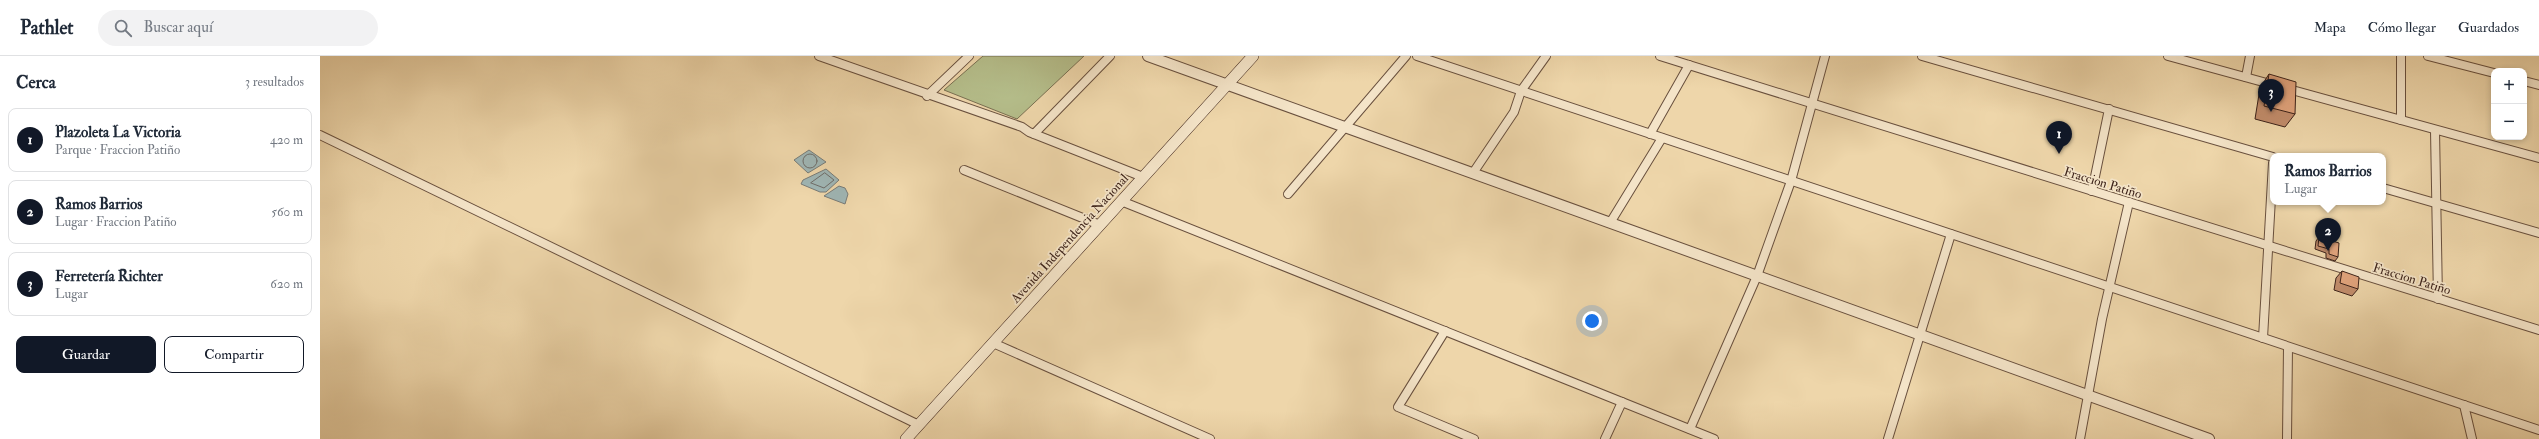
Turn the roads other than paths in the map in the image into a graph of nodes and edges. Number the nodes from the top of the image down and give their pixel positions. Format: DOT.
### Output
graph roads {
  1 [pos="969,56"];
  2 [pos="1110,56"];
  3 [pos="1148,56"];
  4 [pos="1253,56"];
  5 [pos="1406,56"];
  6 [pos="1417,56"];
  7 [pos="1546,56"];
  8 [pos="1660,56"];
  9 [pos="1825,56"];
  10 [pos="1922,56"];
  11 [pos="2168,56"];
  12 [pos="2250,56"];
  13 [pos="2400,56"];
  14 [pos="2428,56"];
  15 [pos="822,57"];
  16 [pos="1689,65"];
  17 [pos="2491,72"];
  18 [pos="2246,77"];
  19 [pos="2527,82"];
  20 [pos="1228,84"];
  21 [pos="2539,85"];
  22 [pos="1521,91"];
  23 [pos="927,96"];
  24 [pos="1811,103"];
  25 [pos="2109,109"];
  26 [pos="2401,120"];
  27 [pos="1346,127"];
  28 [pos="2435,130"];
  29 [pos="1034,134"];
  30 [pos="1650,134"];
  31 [pos="320,135"];
  32 [pos="1662,138"];
  33 [pos="2270,156"];
  34 [pos="2539,158"];
  35 [pos="964,170"];
  36 [pos="1473,173"];
  37 [pos="1143,177"];
  38 [pos="1791,181"];
  39 [pos="2386,189"];
  40 [pos="2092,191"];
  41 [pos="1288,194"];
  42 [pos="1121,201"];
  43 [pos="2129,202"];
  44 [pos="2437,204"];
  45 [pos="2270,205"];
  46 [pos="1610,223"];
  47 [pos="1100,225"];
  48 [pos="2539,233"];
  49 [pos="1951,234"];
  50 [pos="2268,246"];
  51 [pos="1757,276"];
  52 [pos="2110,286"];
  53 [pos="2438,299"];
  54 [pos="2539,330"];
  55 [pos="1444,331"];
  56 [pos="1921,336"];
  57 [pos="2263,338"];
  58 [pos="993,343"];
  59 [pos="2288,347"];
  60 [pos="2087,395"];
  61 [pos="1622,402"];
  62 [pos="2464,405"];
  63 [pos="919,425"];
  64 [pos="1690,430"];
  65 [pos="2539,430"];
  66 [pos="906,439"];
  67 [pos="1210,439"];
  68 [pos="1474,439"];
  69 [pos="1605,439"];
  70 [pos="1714,439"];
  71 [pos="1888,439"];
  72 [pos="2080,439"];
  73 [pos="2209,439"];
  74 [pos="2287,439"];
  75 [pos="2472,439"];
  1 -- 23 [label="street"];
  2 -- 29 [label="street"];
  3 -- 20 [label="street"];
  4 -- 20 [label="main road, Avenida Independencia Nacional"];
  5 -- 27 [label="street"];
  6 -- 22 [label="street"];
  7 -- 22 [label="street"];
  8 -- 16 [label="street, Fraccion Patiño"];
  9 -- 24 [label="street"];
  10 -- 25 [label="street"];
  11 -- 18 [label="street"];
  12 -- 18 [label="street"];
  13 -- 26 [label="street"];
  14 -- 17 [label="street"];
  15 -- 23 [label="street"];
  16 -- 24 [label="street, Fraccion Patiño"];
  16 -- 30 [label="street"];
  18 -- 26 [label="street"];
  19 -- 21 [label="street"];
  20 -- 27 [label="street"];
  20 -- 37 [label="main road, Avenida Independencia Nacional"];
  22 -- 30 [label="street"];
  22 -- 36 [label="street"];
  23 -- 29 [label="street"];
  24 -- 38 [label="street"];
  24 -- 40 [label="street, Fraccion Patiño"];
  25 -- 33 [label="street"];
  25 -- 40 [label="street"];
  26 -- 28 [label="street"];
  27 -- 36 [label="street"];
  27 -- 41 [label="street"];
  28 -- 34 [label="street"];
  28 -- 44 [label="street"];
  29 -- 37 [label="street"];
  30 -- 32 [label="street"];
  31 -- 63 [label="street"];
  32 -- 38 [label="street"];
  32 -- 46 [label="street"];
  35 -- 47 [label="street"];
  36 -- 46 [label="street"];
  37 -- 42 [label="main road, Avenida Independencia Nacional"];
  38 -- 49 [label="street"];
  38 -- 51 [label="street"];
  39 -- 44 [label="street"];
  40 -- 43 [label="street, Fraccion Patiño"];
  42 -- 47 [label="main road, Avenida Independencia Nacional"];
  42 -- 55 [label="street"];
  43 -- 50 [label="street, Fraccion Patiño"];
  43 -- 52 [label="street"];
  44 -- 48 [label="street"];
  44 -- 53 [label="street"];
  45 -- 50 [label="street"];
  46 -- 51 [label="street"];
  47 -- 58 [label="main road, Avenida Independencia Nacional"];
  49 -- 52 [label="street"];
  49 -- 56 [label="street"];
  50 -- 53 [label="street, Fraccion Patiño"];
  50 -- 57 [label="street"];
  51 -- 56 [label="street"];
  51 -- 64 [label="street"];
  52 -- 57 [label="street"];
  52 -- 60 [label="street"];
  53 -- 54 [label="street, Fraccion Patiño"];
  55 -- 61 [label="street"];
  55 -- 68 [label="street"];
  56 -- 60 [label="street"];
  56 -- 71 [label="street"];
  57 -- 59 [label="street"];
  58 -- 63 [label="main road, Avenida Independencia Nacional"];
  58 -- 67 [label="street"];
  59 -- 62 [label="street"];
  59 -- 74 [label="street"];
  60 -- 72 [label="street"];
  60 -- 73 [label="street"];
  61 -- 64 [label="street"];
  61 -- 69 [label="street"];
  62 -- 65 [label="street"];
  62 -- 75 [label="street"];
  63 -- 66 [label="main road, Avenida Independencia Nacional"];
  64 -- 70 [label="street"];
}
